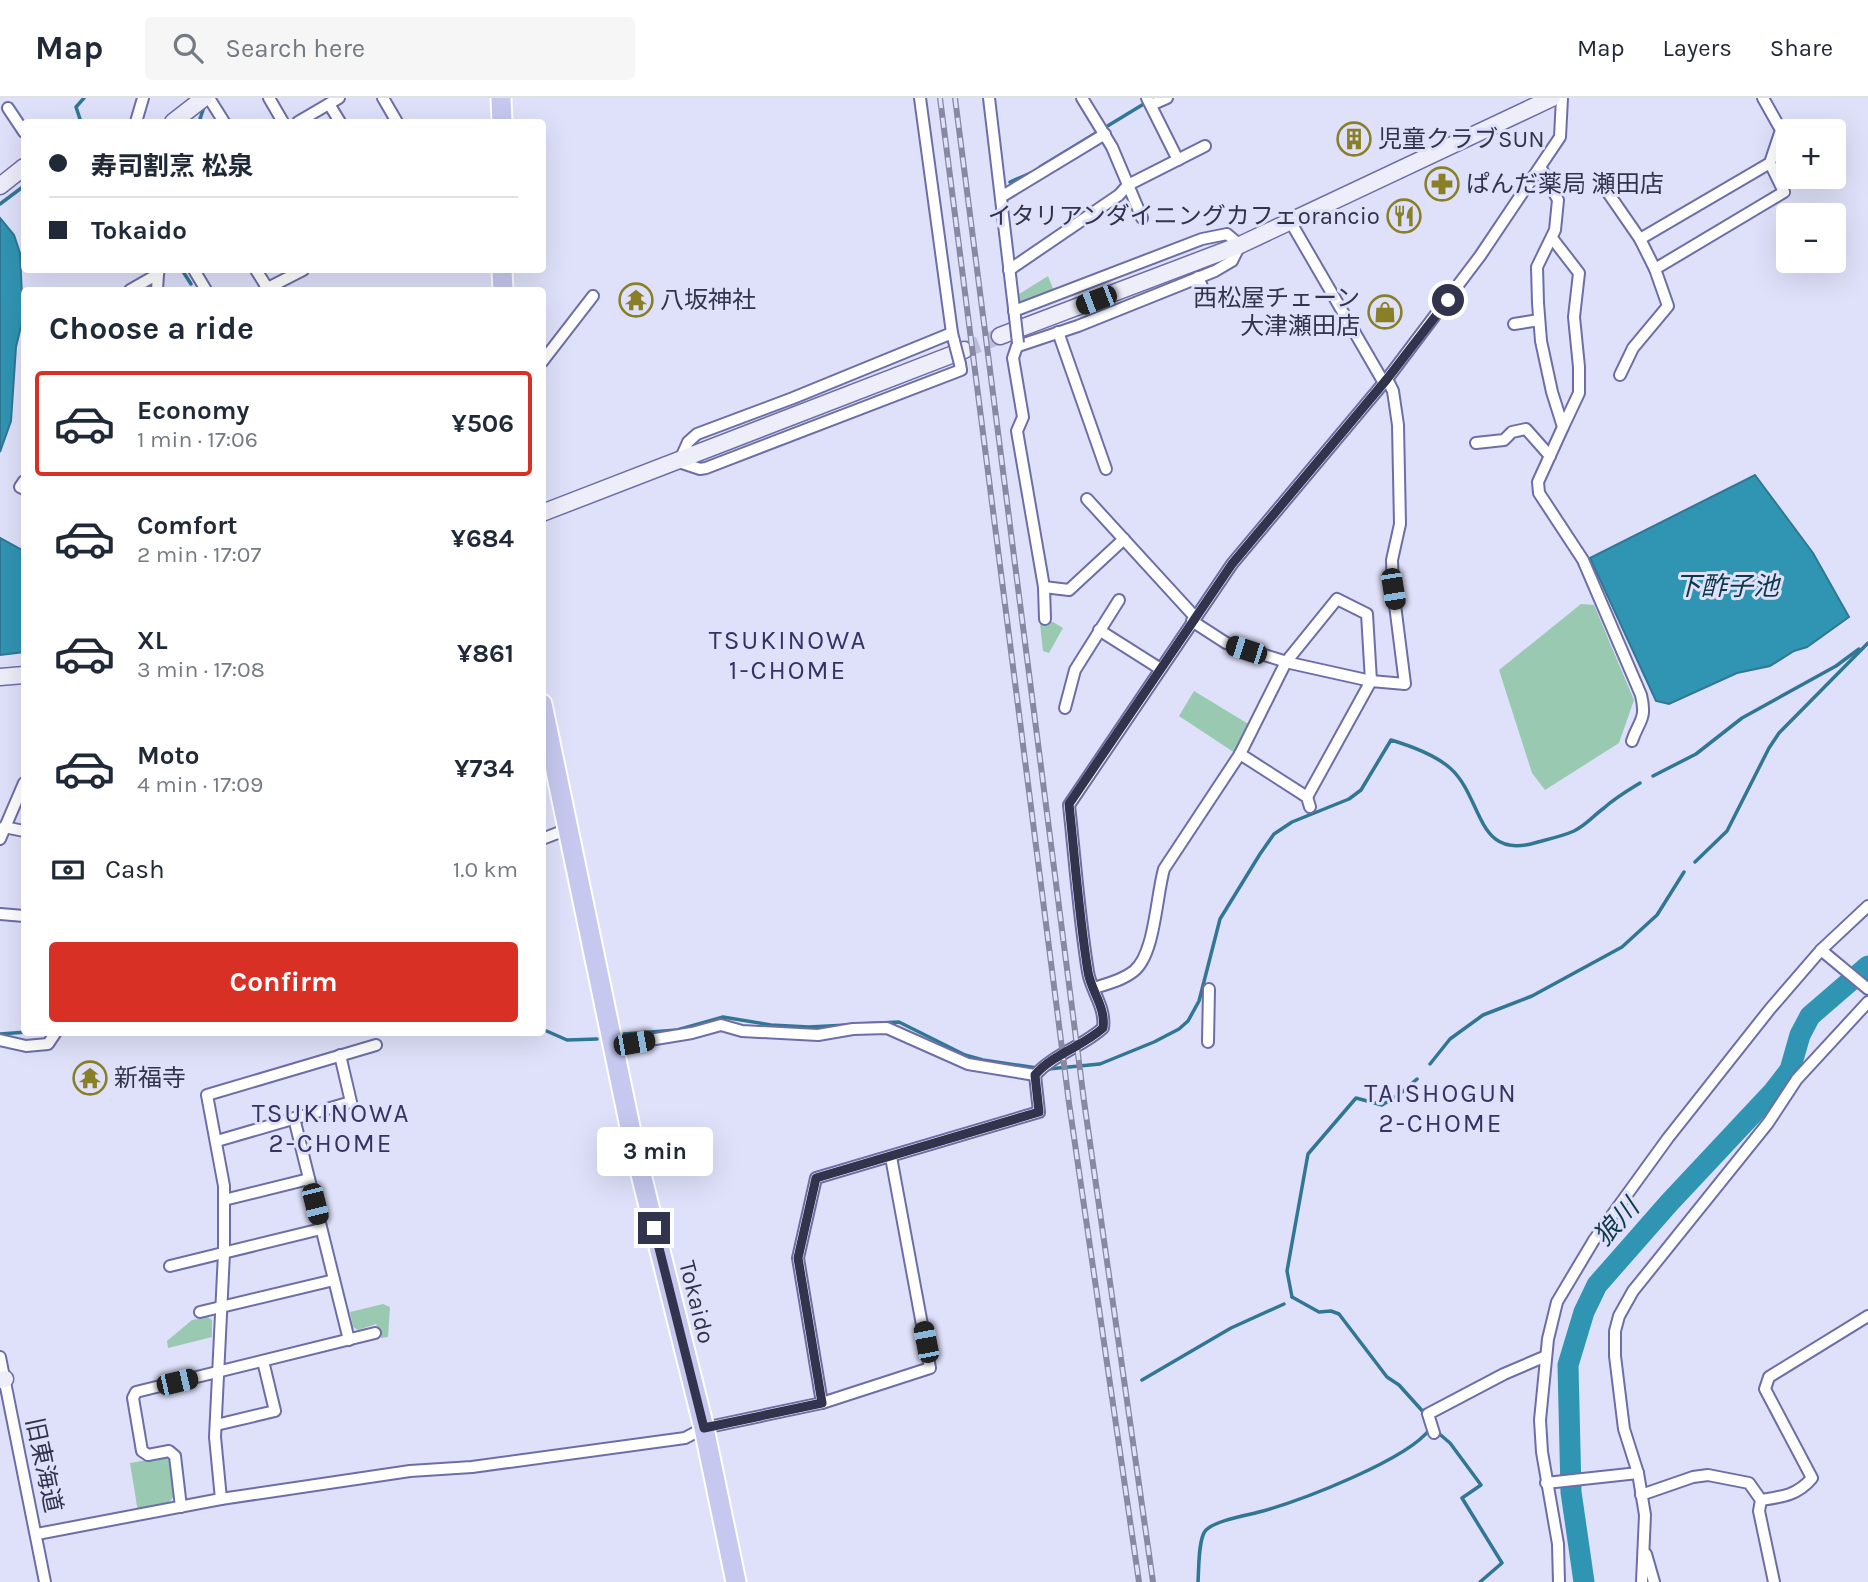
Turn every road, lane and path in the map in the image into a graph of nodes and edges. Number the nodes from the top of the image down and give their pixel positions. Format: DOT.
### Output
graph roads {
  1 [pos="143,98"];
  2 [pos="204,98"];
  3 [pos="209,98"];
  4 [pos="268,98"];
  5 [pos="383,98"];
  6 [pos="501,98"];
  7 [pos="920,98"];
  8 [pos="989,98"];
  9 [pos="1082,98"];
  10 [pos="1167,98"];
  11 [pos="1552,98"];
  12 [pos="1562,98"];
  13 [pos="1763,98"];
  14 [pos="334,101"];
  15 [pos="1149,103"];
  16 [pos="8,108"];
  17 [pos="137,119"];
  18 [pos="177,119"];
  19 [pos="222,119"];
  20 [pos="281,119"];
  21 [pos="303,119"];
  22 [pos="339,119"];
  23 [pos="395,119"];
  24 [pos="502,119"];
  25 [pos="21,128"];
  26 [pos="1105,134"];
  27 [pos="1205,146"];
  28 [pos="1178,160"];
  29 [pos="1770,163"];
  30 [pos="1541,168"];
  31 [pos="21,169"];
  32 [pos="0,184"];
  33 [pos="1602,184"];
  34 [pos="1128,185"];
  35 [pos="1001,197"];
  36 [pos="1142,218"];
  37 [pos="1290,221"];
  38 [pos="1552,238"];
  39 [pos="1640,239"];
  40 [pos="1240,245"];
  41 [pos="1656,269"];
  42 [pos="1009,270"];
  43 [pos="156,273"];
  44 [pos="297,273"];
  45 [pos="1198,277"];
  46 [pos="135,287"];
  47 [pos="272,287"];
  48 [pos="593,296"];
  49 [pos="1208,301"];
  50 [pos="1014,314"];
  51 [pos="1539,320"];
  52 [pos="1514,324"];
  53 [pos="1058,332"];
  54 [pos="1000,337"];
  55 [pos="1018,345"];
  56 [pos="957,347"];
  57 [pos="546,357"];
  58 [pos="1620,375"];
  59 [pos="1385,381"];
  60 [pos="1563,427"];
  61 [pos="1476,443"];
  62 [pos="1550,456"];
  63 [pos="1106,469"];
  64 [pos="1087,499"];
  65 [pos="546,512"];
  66 [pos="1124,539"];
  67 [pos="1044,587"];
  68 [pos="1118,600"];
  69 [pos="1045,619"];
  70 [pos="1194,619"];
  71 [pos="1099,630"];
  72 [pos="1286,662"];
  73 [pos="1159,668"];
  74 [pos="21,675"];
  75 [pos="0,677"];
  76 [pos="1371,681"];
  77 [pos="1065,708"];
  78 [pos="546,723"];
  79 [pos="1632,741"];
  80 [pos="1240,754"];
  81 [pos="21,797"];
  82 [pos="4,827"];
  83 [pos="568,829"];
  84 [pos="21,830"];
  85 [pos="546,837"];
  86 [pos="0,839"];
  87 [pos="1868,906"];
  88 [pos="0,914"];
  89 [pos="21,916"];
  90 [pos="1821,950"];
  91 [pos="1094,988"];
  92 [pos="1209,989"];
  93 [pos="1868,989"];
  94 [pos="1868,1002"];
  95 [pos="53,1036"];
  96 [pos="0,1040"];
  97 [pos="1208,1042"];
  98 [pos="376,1045"];
  99 [pos="613,1046"];
  100 [pos="340,1055"];
  101 [pos="1040,1071"];
  102 [pos="294,1118"];
  103 [pos="217,1141"];
  104 [pos="891,1157"];
  105 [pos="309,1179"];
  106 [pos="224,1200"];
  107 [pos="321,1229"];
  108 [pos="224,1253"];
  109 [pos="170,1266"];
  110 [pos="334,1280"];
  111 [pos="222,1307"];
  112 [pos="200,1312"];
  113 [pos="1868,1316"];
  114 [pos="375,1333"];
  115 [pos="349,1340"];
  116 [pos="1546,1356"];
  117 [pos="0,1357"];
  118 [pos="263,1361"];
  119 [pos="218,1372"];
  120 [pos="2,1380"];
  121 [pos="822,1403"];
  122 [pos="216,1425"];
  123 [pos="704,1428"];
  124 [pos="1434,1433"];
  125 [pos="1638,1473"];
  126 [pos="1546,1483"];
  127 [pos="1642,1495"];
  128 [pos="221,1499"];
  129 [pos="1761,1500"];
  130 [pos="181,1507"];
  131 [pos="37,1534"];
  132 [pos="1645,1551"];
  133 [pos="46,1582"];
  134 [pos="736,1582"];
  135 [pos="1559,1582"];
  136 [pos="1642,1582"];
  137 [pos="1654,1582"];
  138 [pos="1774,1582"];
  1 -- 17 [label="street"];
  2 -- 18 [label="street"];
  3 -- 19 [label="street"];
  4 -- 20 [label="street"];
  5 -- 23 [label="street"];
  6 -- 24 [label="highway"];
  7 -- 56 [label="street"];
  8 -- 35 [label="street"];
  9 -- 26 [label="street"];
  10 -- 15 [label="street"];
  11 -- 37 [label="street"];
  12 -- 30 [label="street"];
  13 -- 29 [label="street"];
  14 -- 21 [label="street"];
  14 -- 22 [label="street"];
  15 -- 28 [label="street"];
  16 -- 25 [label="street"];
  26 -- 34 [label="street"];
  26 -- 35 [label="street"];
  27 -- 28 [label="street"];
  28 -- 34 [label="street"];
  29 -- 39 [label="street"];
  29 -- 41 [label="street"];
  30 -- 38 [label="street"];
  30 -- 59 [label="street"];
  31 -- 32 [label="street"];
  33 -- 39 [label="street"];
  34 -- 36 [label="street"];
  34 -- 42 [label="street"];
  35 -- 42 [label="street"];
  37 -- 40 [label="street"];
  37 -- 59 [label="street"];
  38 -- 51 [label="street"];
  38 -- 60 [label="street"];
  39 -- 41 [label="street"];
  40 -- 45 [label="street"];
  40 -- 50 [label="street"];
  40 -- 54 [label="street"];
  41 -- 58 [label="street"];
  42 -- 50 [label="street"];
  43 -- 46 [label="street"];
  44 -- 47 [label="street"];
  45 -- 49 [label="street"];
  45 -- 53 [label="street"];
  48 -- 57 [label="street"];
  50 -- 55 [label="street, bridge"];
  51 -- 52 [label="street"];
  51 -- 60 [label="street"];
  53 -- 55 [label="street"];
  53 -- 63 [label="street"];
  55 -- 67 [label="street"];
  56 -- 65 [label="street"];
  59 -- 70 [label="street"];
  59 -- 76 [label="street"];
  60 -- 62 [label="street"];
  61 -- 62 [label="street"];
  62 -- 79 [label="street"];
  64 -- 66 [label="street"];
  66 -- 67 [label="street"];
  66 -- 70 [label="street"];
  67 -- 69 [label="street"];
  68 -- 71 [label="street"];
  70 -- 72 [label="street"];
  70 -- 73 [label="street"];
  71 -- 73 [label="street"];
  71 -- 77 [label="street"];
  72 -- 76 [label="street"];
  72 -- 76 [label="street"];
  72 -- 80 [label="street"];
  73 -- 91 [label="street"];
  74 -- 75 [label="street"];
  76 -- 80 [label="street"];
  78 -- 83 [label="highway, Tokaido"];
  80 -- 91 [label="street"];
  81 -- 82 [label="street"];
  82 -- 84 [label="street"];
  82 -- 86 [label="street"];
  83 -- 85 [label="street"];
  83 -- 99 [label="highway, Tokaido"];
  87 -- 90 [label="street"];
  88 -- 89 [label="street"];
  90 -- 93 [label="street"];
  90 -- 116 [label="street"];
  91 -- 101 [label="street"];
  92 -- 97 [label="street"];
  94 -- 125 [label="street"];
  95 -- 96 [label="street"];
  98 -- 100 [label="street"];
  99 -- 101 [label="street"];
  99 -- 123 [label="highway, Tokaido"];
  100 -- 102 [label="street"];
  100 -- 103 [label="street"];
  101 -- 104 [label="street"];
  102 -- 103 [label="street"];
  102 -- 105 [label="street"];
  103 -- 106 [label="street"];
  104 -- 121 [label="street"];
  104 -- 121 [label="street"];
  105 -- 106 [label="street"];
  105 -- 107 [label="street"];
  106 -- 108 [label="street"];
  107 -- 108 [label="street"];
  107 -- 110 [label="street"];
  108 -- 109 [label="street"];
  108 -- 111 [label="street"];
  110 -- 111 [label="street"];
  110 -- 115 [label="street"];
  111 -- 112 [label="street"];
  111 -- 119 [label="street"];
  113 -- 129 [label="street"];
  114 -- 115 [label="street"];
  115 -- 118 [label="street"];
  116 -- 124 [label="street"];
  116 -- 126 [label="street"];
  117 -- 120 [label="street, 旧東海道"];
  118 -- 119 [label="street"];
  118 -- 122 [label="street"];
  119 -- 122 [label="street"];
  119 -- 130 [label="street"];
  120 -- 131 [label="street, 旧東海道"];
  121 -- 123 [label="street"];
  122 -- 128 [label="street"];
  123 -- 128 [label="street"];
  123 -- 134 [label="highway, Tokaido"];
  125 -- 126 [label="street"];
  125 -- 127 [label="street"];
  126 -- 135 [label="street"];
  127 -- 129 [label="street"];
  127 -- 132 [label="street"];
  128 -- 130 [label="street"];
  129 -- 138 [label="street"];
  130 -- 131 [label="street"];
  131 -- 133 [label="street, 旧東海道"];
  132 -- 136 [label="street"];
  132 -- 137 [label="street"];
}
